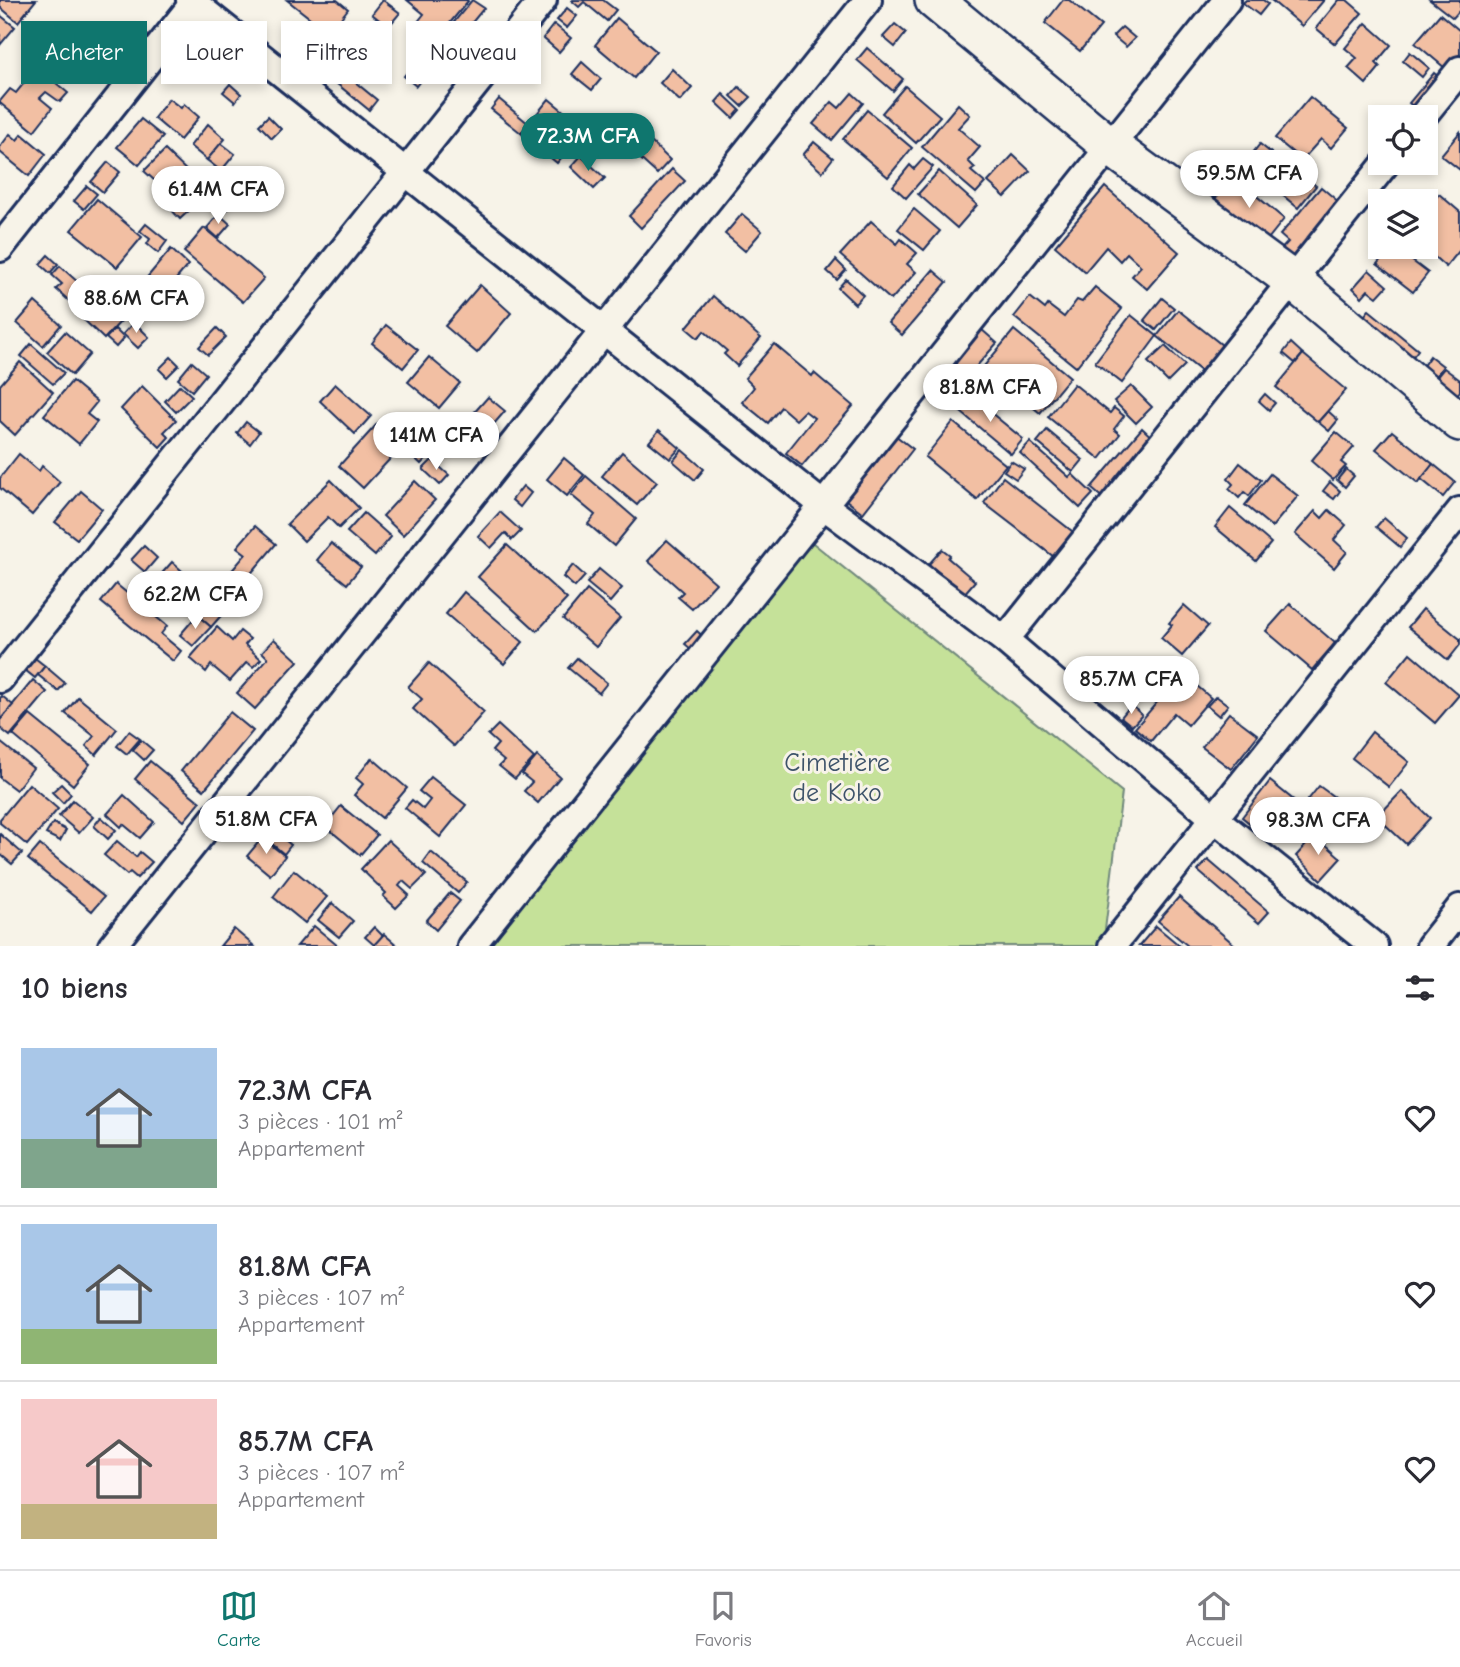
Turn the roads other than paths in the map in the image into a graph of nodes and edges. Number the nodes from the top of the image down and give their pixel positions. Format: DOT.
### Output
graph roads {
  1 [pos="542,0"];
  2 [pos="868,0"];
  3 [pos="934,0"];
  4 [pos="1227,0"];
  5 [pos="193,1"];
  6 [pos="1460,70"];
  7 [pos="1432,105"];
  8 [pos="1110,146"];
  9 [pos="406,171"];
  10 [pos="1376,175"];
  11 [pos="0,248"];
  12 [pos="1292,280"];
  13 [pos="604,330"];
  14 [pos="1460,422"];
  15 [pos="823,505"];
  16 [pos="1460,510"];
  17 [pos="1005,640"];
  18 [pos="0,679"];
  19 [pos="1214,818"];
  20 [pos="1460,908"];
  21 [pos="112,946"];
  22 [pos="471,946"];
  23 [pos="1112,946"];
  24 [pos="1374,946"];
  25 [pos="1430,946"];
  1 -- 9 [label="street"];
  2 -- 13 [label="street"];
  3 -- 8 [label="main road"];
  4 -- 8 [label="street"];
  5 -- 9 [label="street"];
  5 -- 11 [label="street"];
  6 -- 7 [label="street"];
  8 -- 12 [label="main road"];
  8 -- 15 [label="street"];
  9 -- 13 [label="street"];
  9 -- 18 [label="street"];
  10 -- 12 [label="street"];
  12 -- 14 [label="main road"];
  12 -- 17 [label="street"];
  13 -- 15 [label="street"];
  13 -- 21 [label="street"];
  15 -- 17 [label="street"];
  15 -- 22 [label="street"];
  16 -- 19 [label="street"];
  17 -- 19 [label="street"];
  19 -- 23 [label="street"];
  19 -- 24 [label="street"];
  20 -- 25 [label="street"];
}
